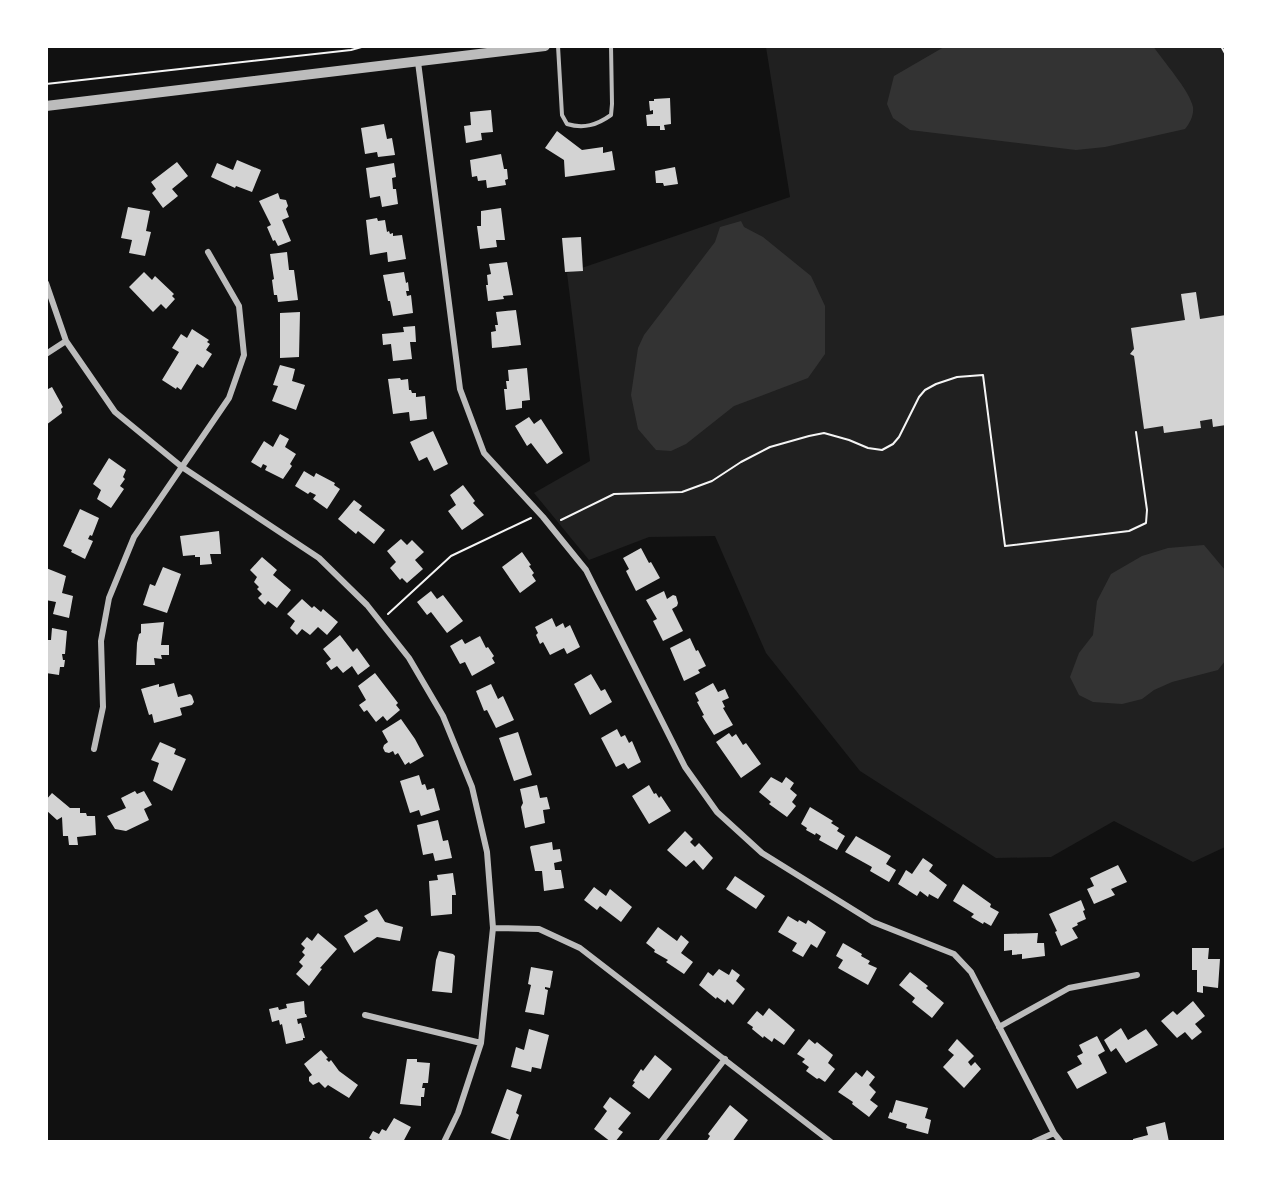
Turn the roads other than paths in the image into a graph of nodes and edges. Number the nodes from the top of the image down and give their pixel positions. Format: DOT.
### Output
graph roads {
  1 [pos="545,46"];
  2 [pos="558,46"];
  3 [pos="611,46"];
  4 [pos="418,62"];
  5 [pos="46,106"];
  6 [pos="208,252"];
  7 [pos="46,283"];
  8 [pos="66,341"];
  9 [pos="46,354"];
  10 [pos="182,467"];
  11 [pos="94,749"];
  12 [pos="493,928"];
  13 [pos="1137,975"];
  14 [pos="365,1015"];
  15 [pos="999,1027"];
  16 [pos="481,1042"];
  17 [pos="726,1059"];
  18 [pos="1054,1133"];
  19 [pos="444,1142"];
  20 [pos="661,1142"];
  21 [pos="831,1142"];
  22 [pos="1035,1142"];
  23 [pos="1061,1142"];
  1 -- 4 [label="street"];
  2 -- 3 [label="lane"];
  4 -- 5 [label="street"];
  4 -- 15 [label="street"];
  6 -- 10 [label="street"];
  7 -- 8 [label="street"];
  8 -- 9 [label="street"];
  8 -- 10 [label="street"];
  10 -- 11 [label="street"];
  10 -- 12 [label="street"];
  12 -- 16 [label="street"];
  12 -- 17 [label="street"];
  13 -- 15 [label="street"];
  14 -- 16 [label="street"];
  15 -- 18 [label="street"];
  16 -- 19 [label="street"];
  17 -- 20 [label="street"];
  17 -- 21 [label="street"];
  18 -- 22 [label="street"];
  18 -- 23 [label="street"];
}
